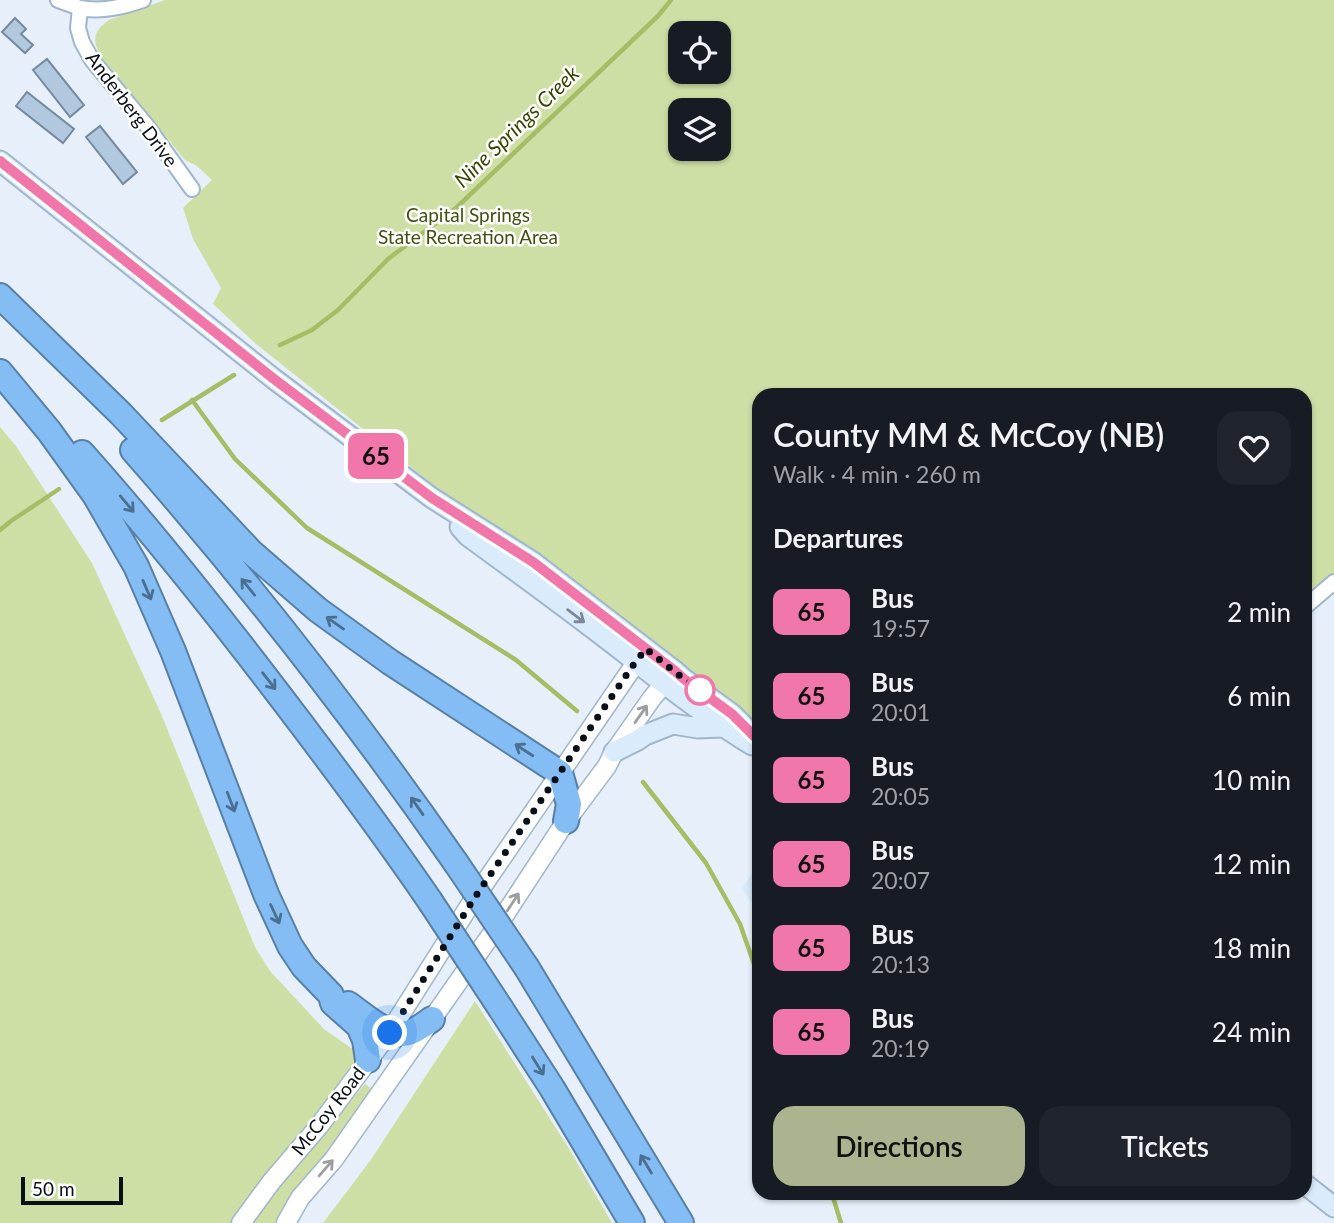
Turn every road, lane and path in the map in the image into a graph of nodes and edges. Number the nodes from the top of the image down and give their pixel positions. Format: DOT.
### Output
graph roads {
  1 [pos="58,0"];
  2 [pos="143,0"];
  3 [pos="80,8"];
  4 [pos="0,161"];
  5 [pos="192,188"];
  6 [pos="0,299"];
  7 [pos="0,361"];
  8 [pos="0,372"];
  9 [pos="1334,582"];
  10 [pos="1312,602"];
  11 [pos="641,655"];
  12 [pos="669,677"];
  13 [pos="721,727"];
  14 [pos="752,734"];
  15 [pos="752,744"];
  16 [pos="614,752"];
  17 [pos="560,774"];
  18 [pos="566,821"];
  19 [pos="331,995"];
  20 [pos="432,1019"];
  21 [pos="390,1033"];
  22 [pos="368,1060"];
  23 [pos="1312,1190"];
  24 [pos="1334,1208"];
  25 [pos="241,1223"];
  26 [pos="286,1223"];
  27 [pos="632,1223"];
  28 [pos="681,1223"];
  1 -- 3 [label="street"];
  2 -- 3 [label="street"];
  3 -- 5 [label="street, Anderberg Drive"];
  4 -- 11 [label="main road"];
  17 -- 6 [label="highway, one-way"];
  28 -- 6 [label="highway, one-way, bridge"];
  7 -- 27 [label="highway, one-way, bridge"];
  8 -- 19 [label="highway, one-way"];
  9 -- 10 [label="street"];
  11 -- 12 [label="main road"];
  11 -- 17 [label="street, McCoy Road"];
  12 -- 13 [label="main road"];
  12 -- 14 [label="main road"];
  16 -- 12 [label="street, McCoy Road, one-way"];
  13 -- 15 [label="main road"];
  13 -- 16 [label="main road"];
  16 -- 18 [label="street, McCoy Road"];
  17 -- 18 [label="highway"];
  17 -- 21 [label="street, McCoy Road"];
  20 -- 18 [label="street, McCoy Road, one-way"];
  19 -- 21 [label="highway"];
  19 -- 22 [label="highway"];
  20 -- 21 [label="highway"];
  26 -- 20 [label="street, McCoy Road, one-way"];
  21 -- 22 [label="street, McCoy Road"];
  22 -- 25 [label="street, McCoy Road"];
  23 -- 24 [label="main road"];
}
